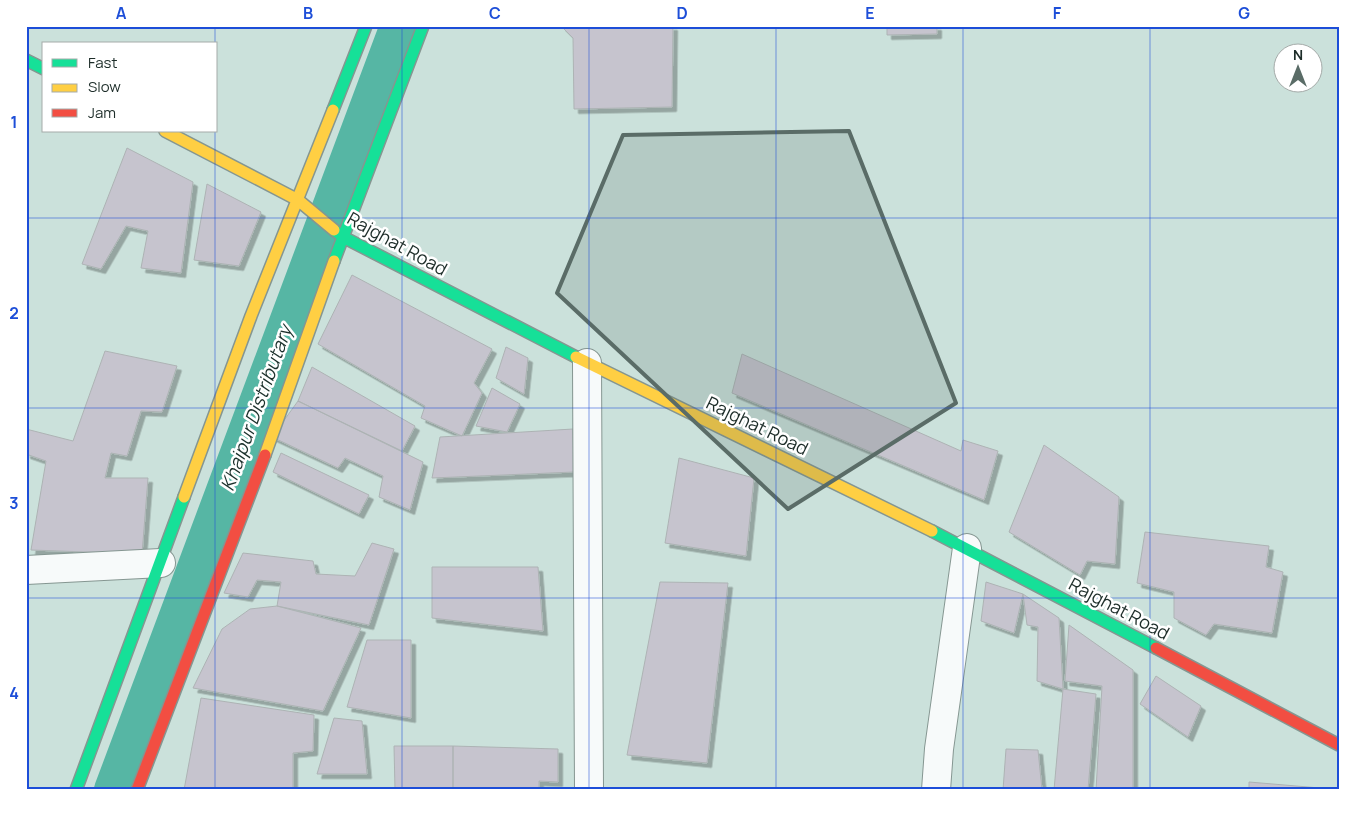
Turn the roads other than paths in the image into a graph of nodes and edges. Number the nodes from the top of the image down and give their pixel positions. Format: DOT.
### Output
graph roads {
  1 [pos="366,26"];
  2 [pos="423,26"];
  3 [pos="26,60"];
  4 [pos="42,68"];
  5 [pos="167,132"];
  6 [pos="298,200"];
  7 [pos="343,237"];
  8 [pos="587,363"];
  9 [pos="967,548"];
  10 [pos="161,563"];
  11 [pos="26,570"];
  12 [pos="1339,745"];
  13 [pos="76,790"];
  14 [pos="137,790"];
  15 [pos="589,790"];
  16 [pos="936,790"];
  1 -- 6 [label="street"];
  2 -- 7 [label="street"];
  3 -- 4 [label="street"];
  5 -- 6 [label="street, Rajghat Road"];
  6 -- 7 [label="street, Rajghat Road"];
  6 -- 10 [label="street"];
  7 -- 8 [label="street, Rajghat Road"];
  7 -- 14 [label="street"];
  8 -- 9 [label="street, Rajghat Road"];
  8 -- 15 [label="street"];
  9 -- 12 [label="street, Rajghat Road"];
  9 -- 16 [label="street"];
  10 -- 11 [label="street"];
  10 -- 13 [label="street"];
}
